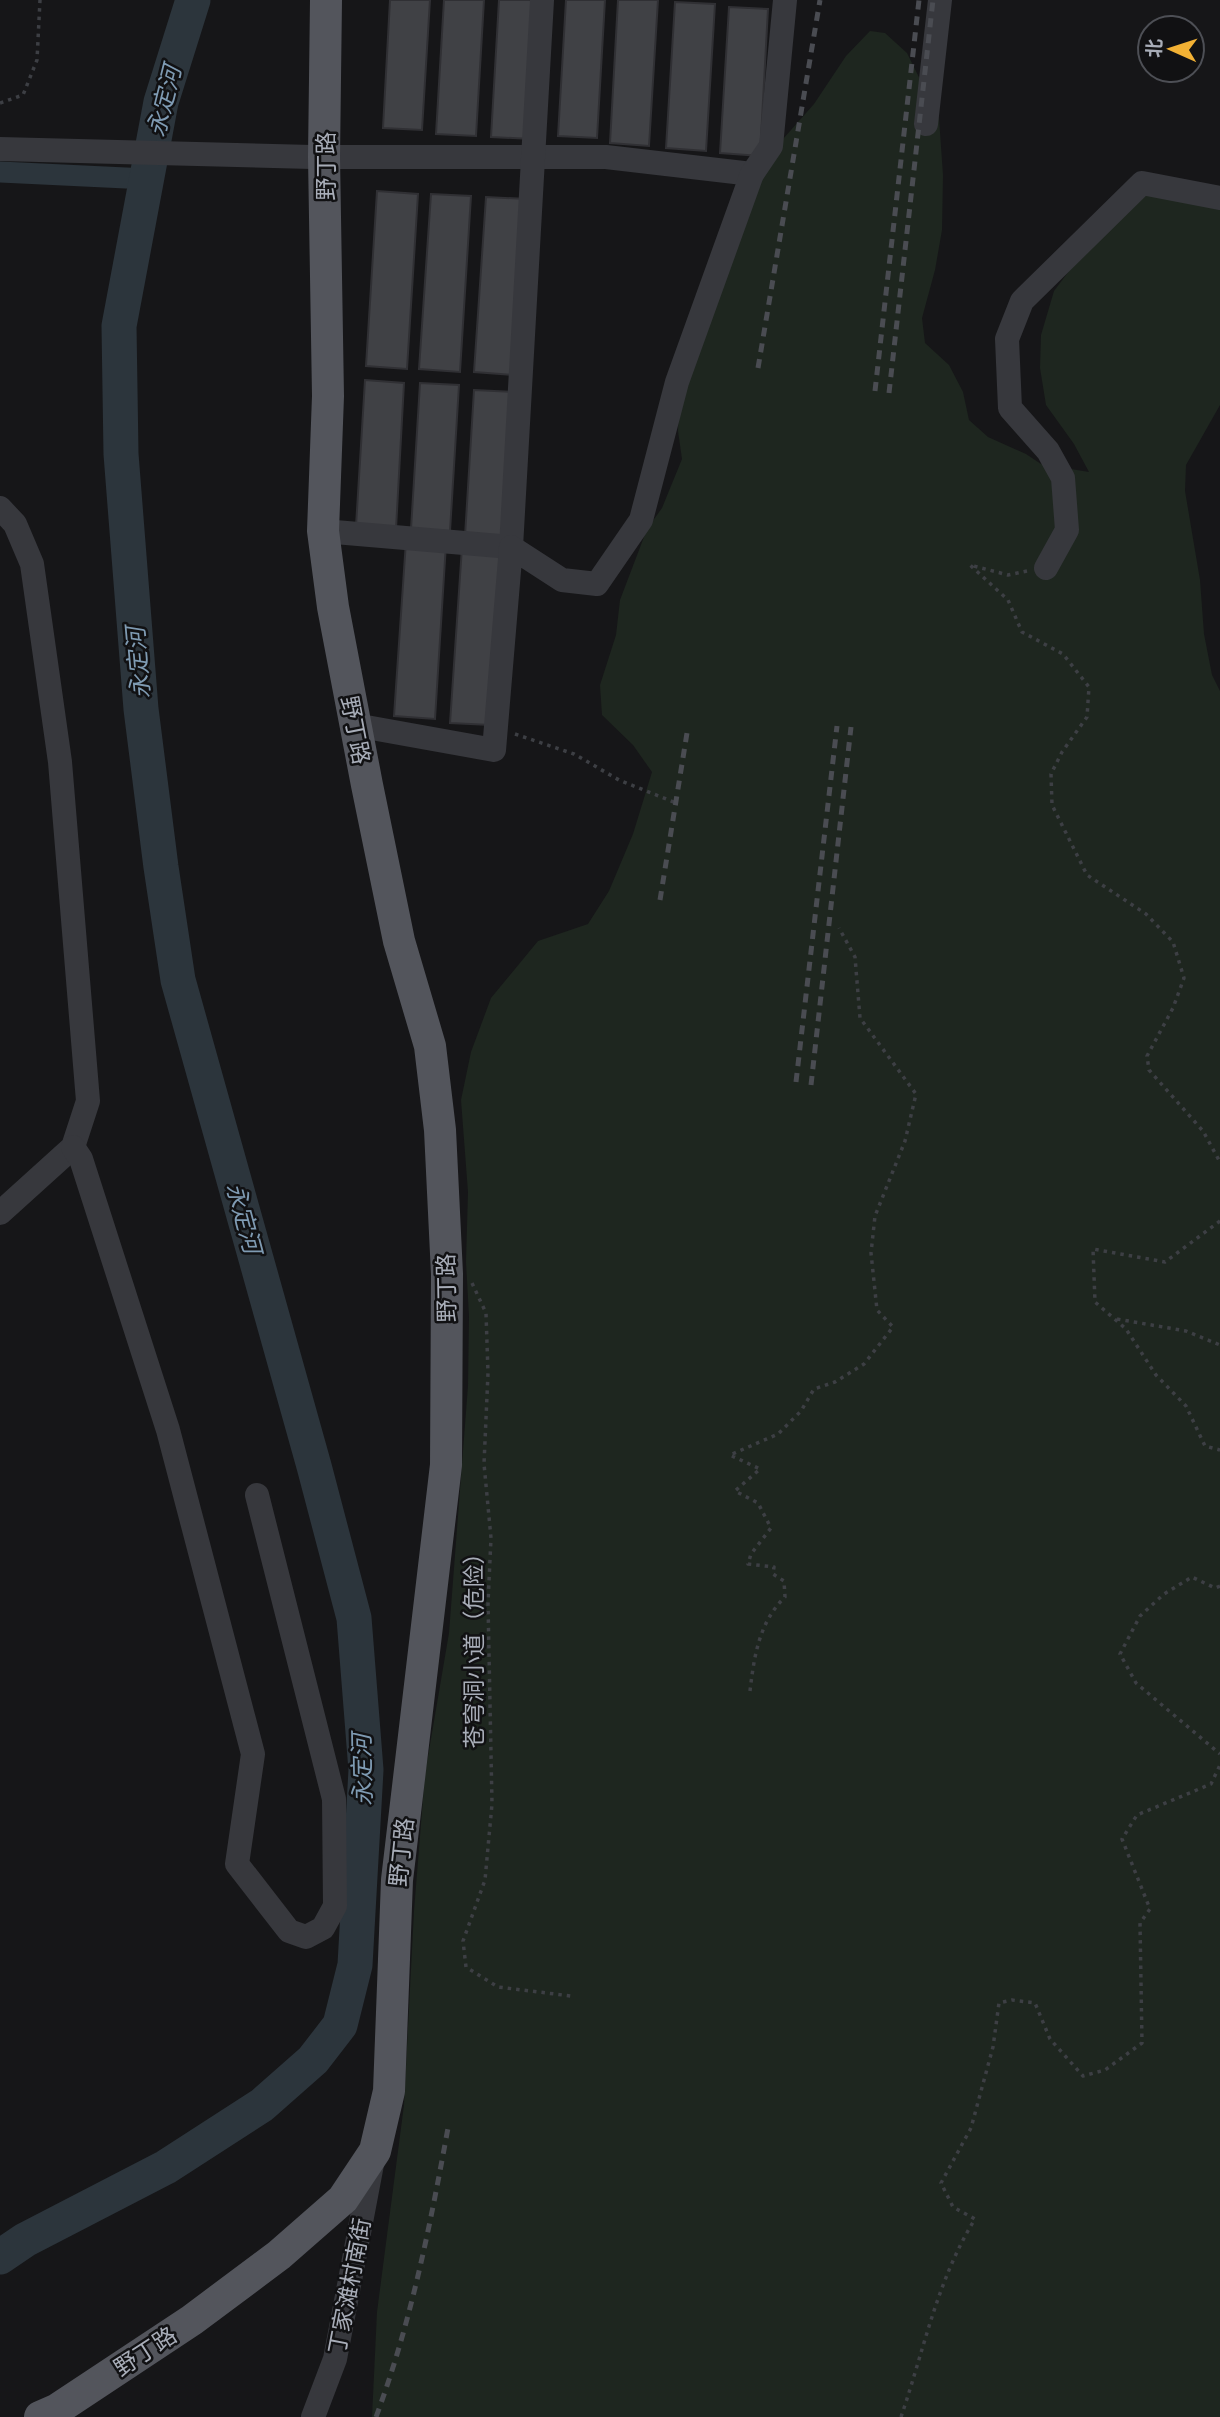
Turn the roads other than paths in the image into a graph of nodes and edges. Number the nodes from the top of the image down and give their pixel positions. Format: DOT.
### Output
graph roads {
  1 [pos="326,0"];
  2 [pos="542,0"];
  3 [pos="785,0"];
  4 [pos="940,0"];
  5 [pos="926,124"];
  6 [pos="0,149"];
  7 [pos="533,156"];
  8 [pos="318,157"];
  9 [pos="752,174"];
  10 [pos="1220,198"];
  11 [pos="0,508"];
  12 [pos="323,531"];
  13 [pos="511,547"];
  14 [pos="1046,568"];
  15 [pos="355,725"];
  16 [pos="73,1147"];
  17 [pos="0,1213"];
  18 [pos="257,1495"];
  19 [pos="375,2151"];
  20 [pos="40,2417"];
  21 [pos="313,2417"];
  1 -- 8 [label="main road, 野丁路"];
  2 -- 7 [label="street"];
  3 -- 9 [label="street"];
  4 -- 5 [label="street"];
  6 -- 8 [label="street"];
  7 -- 8 [label="street"];
  7 -- 9 [label="street"];
  7 -- 13 [label="street"];
  8 -- 12 [label="main road, 野丁路"];
  9 -- 13 [label="street"];
  10 -- 14 [label="street"];
  11 -- 16 [label="street"];
  12 -- 13 [label="street"];
  12 -- 15 [label="main road, 野丁路"];
  13 -- 15 [label="street"];
  15 -- 19 [label="main road, 野丁路"];
  16 -- 17 [label="street"];
  16 -- 18 [label="street"];
  19 -- 20 [label="main road, 野丁路"];
  19 -- 21 [label="street, 丁家滩村南街"];
}
